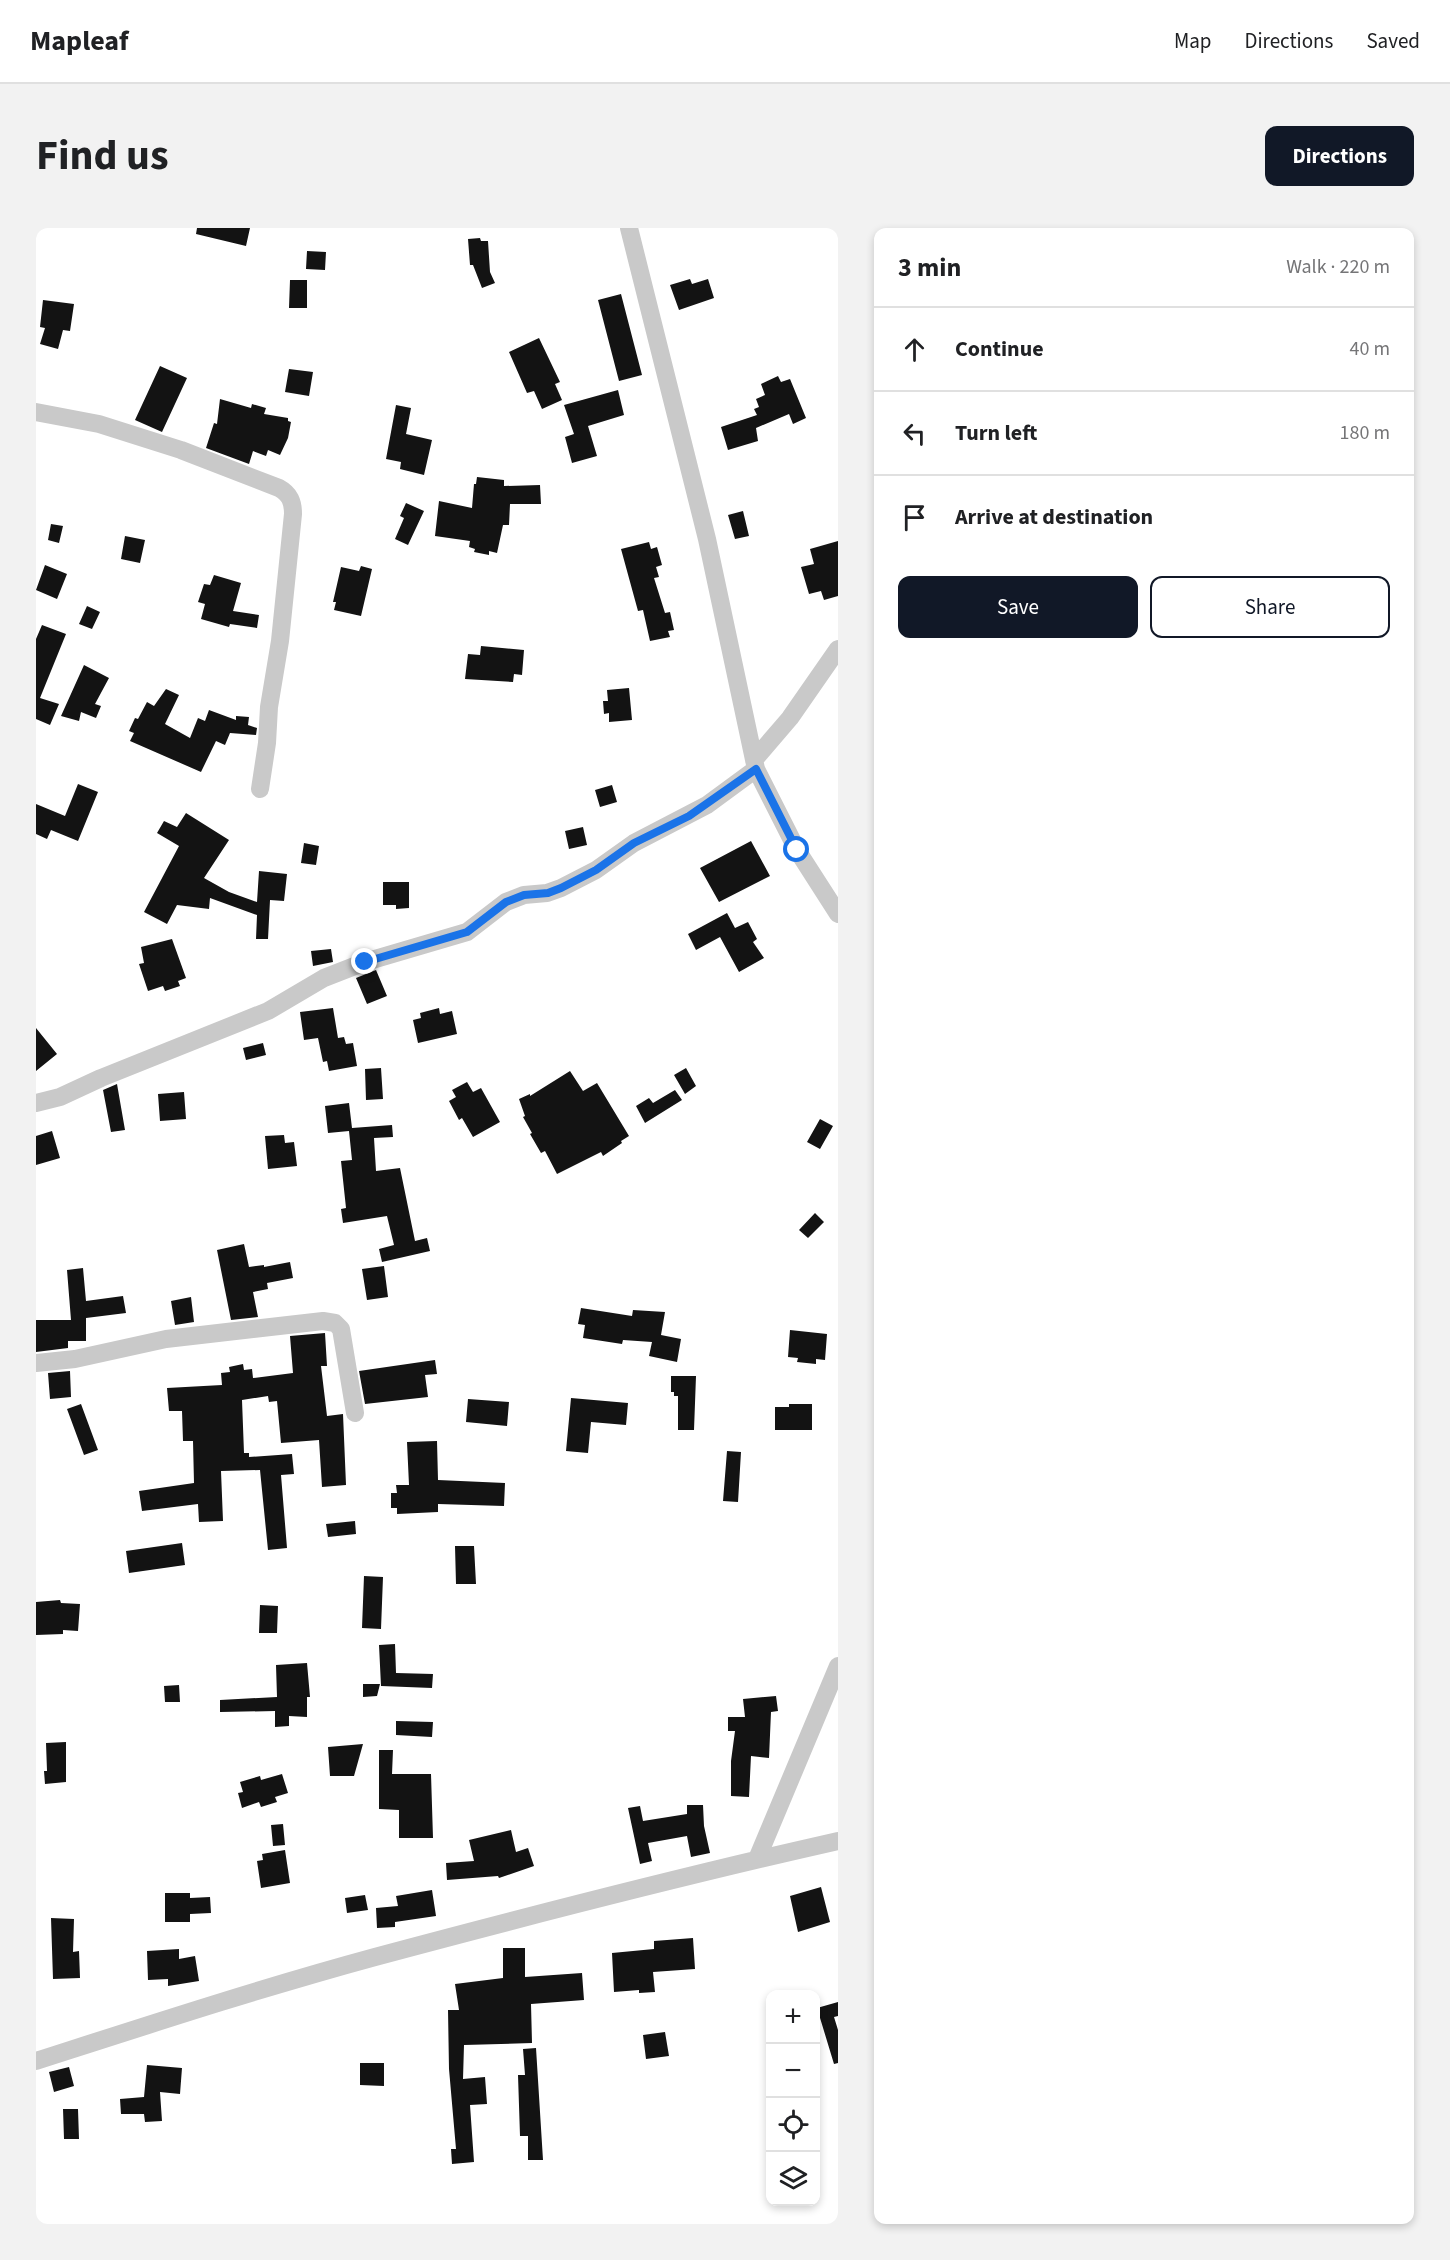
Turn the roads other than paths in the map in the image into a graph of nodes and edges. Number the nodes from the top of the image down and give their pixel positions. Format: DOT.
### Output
graph roads {
  1 [pos="629,228"];
  2 [pos="36,412"];
  3 [pos="838,649"];
  4 [pos="755,765"];
  5 [pos="260,789"];
  6 [pos="838,914"];
  7 [pos="36,1102"];
  8 [pos="36,1363"];
  9 [pos="355,1413"];
  10 [pos="838,1666"];
  11 [pos="838,1841"];
  12 [pos="757,1859"];
  13 [pos="36,2061"];
  1 -- 4 [label="street"];
  2 -- 5 [label="street"];
  3 -- 4 [label="street"];
  4 -- 6 [label="street"];
  4 -- 7 [label="street"];
  8 -- 9 [label="street"];
  10 -- 12 [label="street"];
  11 -- 12 [label="street"];
  12 -- 13 [label="street"];
}
